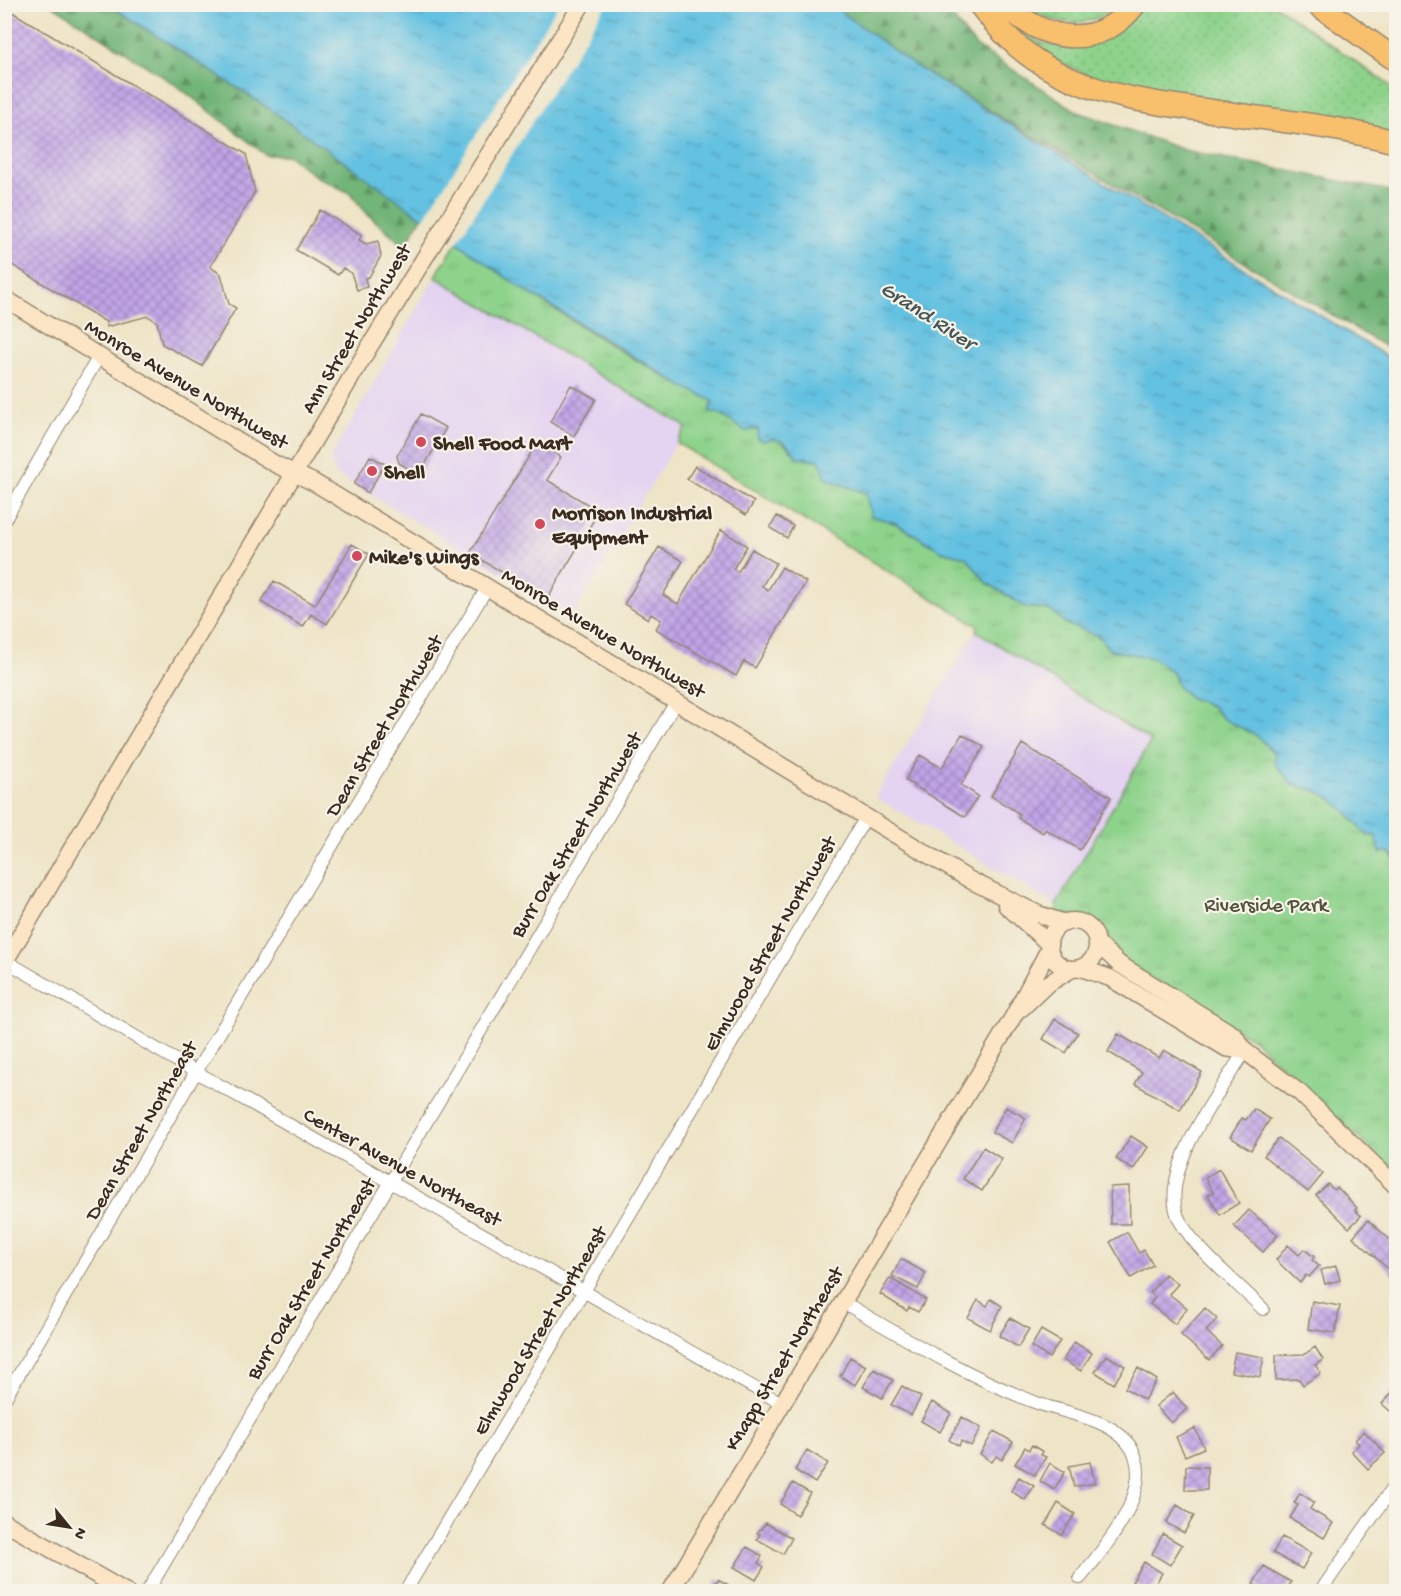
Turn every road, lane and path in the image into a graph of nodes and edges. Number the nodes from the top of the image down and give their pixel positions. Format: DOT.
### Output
graph roads {
  1 [pos="582,4"];
  2 [pos="979,4"];
  3 [pos="1005,4"];
  4 [pos="1135,4"];
  5 [pos="1317,4"];
  6 [pos="1396,60"];
  7 [pos="1396,142"];
  8 [pos="4,298"];
  9 [pos="99,356"];
  10 [pos="294,473"];
  11 [pos="4,521"];
  12 [pos="487,588"];
  13 [pos="676,702"];
  14 [pos="866,817"];
  15 [pos="312,882"];
  16 [pos="994,894"];
  17 [pos="1065,923"];
  18 [pos="1096,943"];
  19 [pos="1049,946"];
  20 [pos="5,961"];
  21 [pos="1077,968"];
  22 [pos="1134,983"];
  23 [pos="507,986"];
  24 [pos="1013,1017"];
  25 [pos="1245,1051"];
  26 [pos="196,1072"];
  27 [pos="706,1088"];
  28 [pos="390,1181"];
  29 [pos="1396,1186"];
  30 [pos="585,1290"];
  31 [pos="843,1302"];
  32 [pos="1263,1309"];
  33 [pos="4,1400"];
  34 [pos="783,1404"];
  35 [pos="1396,1483"];
  36 [pos="4,1522"];
  37 [pos="1080,1578"];
  38 [pos="126,1592"];
  39 [pos="147,1592"];
  40 [pos="405,1592"];
  41 [pos="670,1592"];
  42 [pos="1320,1592"];
  1 -- 10 [label="main road, Ann Street Northwest"];
  2 -- 7 [label="highway"];
  3 -- 4 [label="highway"];
  5 -- 6 [label="highway"];
  8 -- 9 [label="main road, Monroe Avenue Northwest"];
  9 -- 10 [label="main road, Monroe Avenue Northwest"];
  9 -- 11 [label="street"];
  10 -- 12 [label="main road, Monroe Avenue Northwest"];
  10 -- 20 [label="main road, Ann Street Northwest"];
  12 -- 13 [label="main road, Monroe Avenue Northwest"];
  12 -- 15 [label="street, Dean Street Northwest"];
  13 -- 14 [label="main road, Monroe Avenue Northwest"];
  13 -- 23 [label="street, Burr Oak Street Northwest"];
  14 -- 16 [label="main road, Monroe Avenue Northwest"];
  14 -- 27 [label="street, Elmwood Street Northwest"];
  15 -- 26 [label="street, Dean Street Northeast"];
  16 -- 17 [label="main road, Monroe Avenue Northwest"];
  16 -- 19 [label="main road, Monroe Avenue Northwest"];
  17 -- 18 [label="main road"];
  17 -- 19 [label="main road"];
  18 -- 21 [label="main road"];
  18 -- 22 [label="main road"];
  19 -- 21 [label="main road"];
  19 -- 24 [label="main road"];
  20 -- 26 [label="street, Center Avenue Northeast"];
  21 -- 22 [label="main road"];
  21 -- 24 [label="main road"];
  22 -- 25 [label="main road"];
  23 -- 28 [label="street, Burr Oak Street Northeast"];
  24 -- 31 [label="main road, Knapp Street Northeast"];
  25 -- 29 [label="main road"];
  25 -- 32 [label="street"];
  26 -- 28 [label="street, Center Avenue Northeast"];
  26 -- 33 [label="street, Dean Street Northeast"];
  27 -- 30 [label="street, Elmwood Street Northeast"];
  28 -- 30 [label="street, Center Avenue Northeast"];
  28 -- 39 [label="street, Burr Oak Street Northeast"];
  30 -- 34 [label="street, Center Avenue Northeast"];
  30 -- 40 [label="street, Elmwood Street Northeast"];
  31 -- 34 [label="main road, Knapp Street Northeast"];
  31 -- 37 [label="street"];
  34 -- 41 [label="main road, Knapp Street Northeast"];
  35 -- 42 [label="street"];
  36 -- 38 [label="main road"];
}
